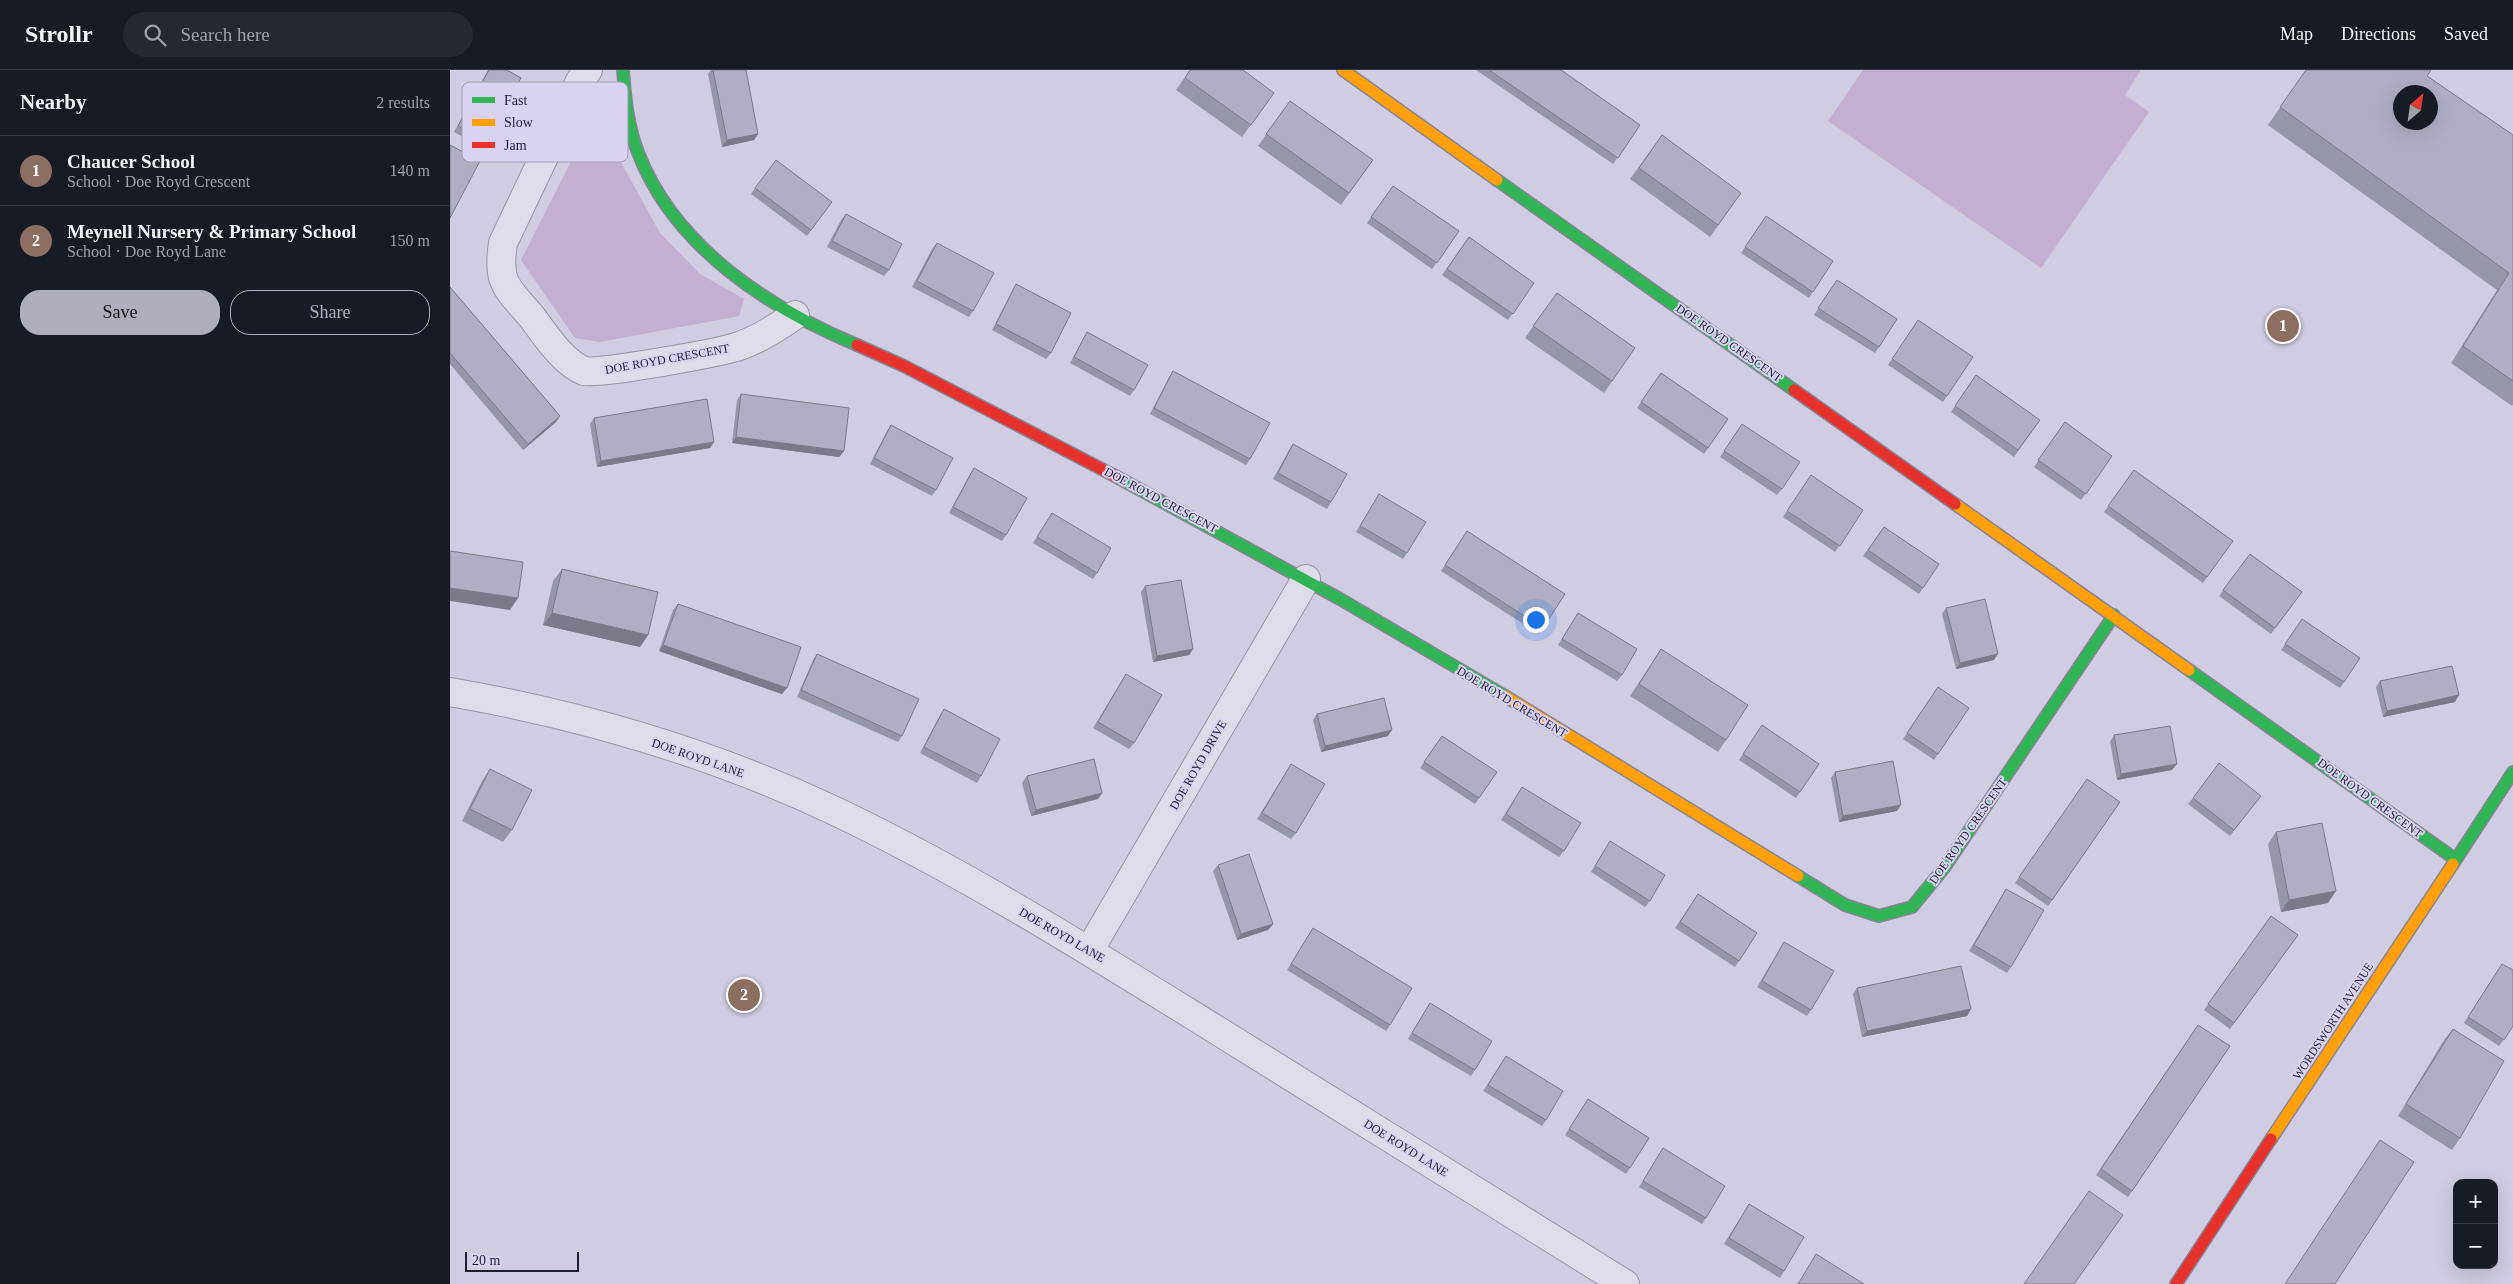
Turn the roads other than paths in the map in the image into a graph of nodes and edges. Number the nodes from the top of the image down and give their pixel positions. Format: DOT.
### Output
graph roads {
  1 [pos="588,70"];
  2 [pos="1343,70"];
  3 [pos="580,82"];
  4 [pos="628,114"];
  5 [pos="542,162"];
  6 [pos="794,315"];
  7 [pos="1306,579"];
  8 [pos="2114,615"];
  9 [pos="450,692"];
  10 [pos="2513,772"];
  11 [pos="2455,859"];
  12 [pos="1089,950"];
  13 [pos="1625,1284"];
  14 [pos="2176,1284"];
  1 -- 3 [label="street, DOE ROYD CRESCENT"];
  2 -- 8 [label="street, DOE ROYD CRESCENT"];
  4 -- 6 [label="street, DOE ROYD CRESCENT"];
  5 -- 6 [label="street, DOE ROYD CRESCENT"];
  6 -- 7 [label="street, DOE ROYD CRESCENT"];
  7 -- 8 [label="street, DOE ROYD CRESCENT"];
  7 -- 12 [label="street, DOE ROYD DRIVE"];
  8 -- 11 [label="street, DOE ROYD CRESCENT"];
  9 -- 12 [label="street, DOE ROYD LANE"];
  10 -- 11 [label="street, WORDSWORTH AVENUE"];
  11 -- 14 [label="street, WORDSWORTH AVENUE"];
  12 -- 13 [label="street, DOE ROYD LANE"];
}
